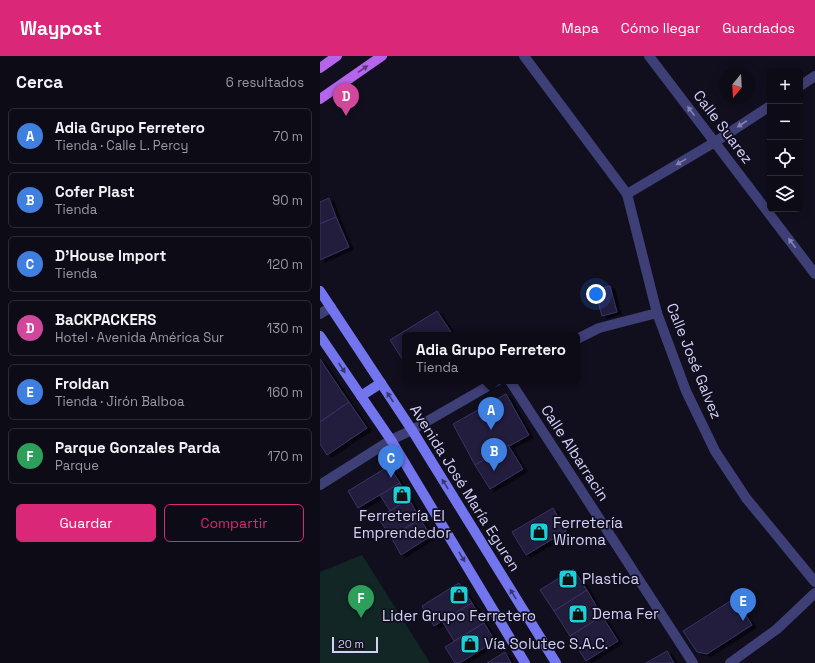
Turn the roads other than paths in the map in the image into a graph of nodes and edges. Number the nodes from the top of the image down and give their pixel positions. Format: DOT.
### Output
graph roads {
  1 [pos="337,56"];
  2 [pos="382,56"];
  3 [pos="524,56"];
  4 [pos="649,56"];
  5 [pos="320,68"];
  6 [pos="815,76"];
  7 [pos="803,84"];
  8 [pos="321,96"];
  9 [pos="767,108"];
  10 [pos="715,142"];
  11 [pos="627,194"];
  12 [pos="815,274"];
  13 [pos="320,290"];
  14 [pos="332,307"];
  15 [pos="657,313"];
  16 [pos="320,314"];
  17 [pos="320,336"];
  18 [pos="580,338"];
  19 [pos="381,383"];
  20 [pos="492,384"];
  21 [pos="512,384"];
  22 [pos="361,396"];
  23 [pos="412,430"];
  24 [pos="391,440"];
  25 [pos="320,485"];
  26 [pos="815,582"];
  27 [pos="815,593"];
  28 [pos="525,663"];
  29 [pos="556,663"];
  30 [pos="693,663"];
  31 [pos="730,663"];
  1 -- 5 [label="main road"];
  8 -- 2 [label="main road, one-way"];
  3 -- 11 [label="street, Calle José Galvez"];
  10 -- 4 [label="street, Calle Suarez, one-way"];
  6 -- 7 [label="street"];
  9 -- 10 [label="street, one-way"];
  10 -- 11 [label="street, one-way"];
  12 -- 10 [label="street, Calle Suarez, one-way"];
  11 -- 15 [label="street, Calle José Galvez"];
  13 -- 14 [label="main road, Avenida José María Eguren"];
  14 -- 16 [label="street"];
  14 -- 19 [label="main road, Avenida José María Eguren"];
  15 -- 18 [label="street"];
  15 -- 26 [label="street, Calle José Galvez"];
  17 -- 22 [label="main road, one-way"];
  19 -- 22 [label="main road"];
  23 -- 19 [label="main road, Avenida José María Eguren, one-way"];
  20 -- 23 [label="street"];
  21 -- 30 [label="street, Calle Albarracin"];
  22 -- 24 [label="main road"];
  23 -- 24 [label="street"];
  29 -- 23 [label="main road, Avenida José María Eguren, one-way"];
  24 -- 25 [label="street"];
  24 -- 28 [label="main road, one-way"];
  27 -- 31 [label="street"];
}
